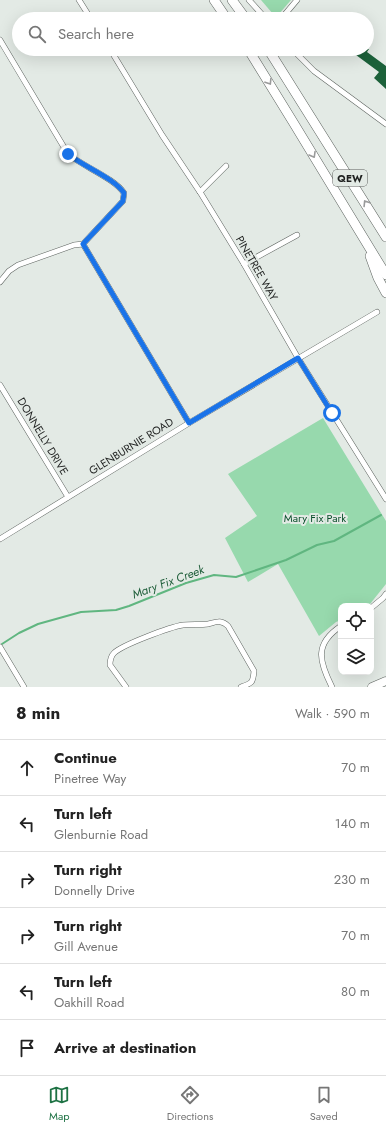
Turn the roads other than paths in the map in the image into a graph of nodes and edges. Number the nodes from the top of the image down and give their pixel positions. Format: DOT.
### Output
graph roads {
  1 [pos="78,0"];
  2 [pos="214,0"];
  3 [pos="232,0"];
  4 [pos="249,0"];
  5 [pos="297,0"];
  6 [pos="86,12"];
  7 [pos="222,12"];
  8 [pos="241,12"];
  9 [pos="260,12"];
  10 [pos="287,12"];
  11 [pos="0,40"];
  12 [pos="114,56"];
  13 [pos="252,56"];
  14 [pos="272,56"];
  15 [pos="299,56"];
  16 [pos="386,124"];
  17 [pos="226,166"];
  18 [pos="200,192"];
  19 [pos="297,235"];
  20 [pos="386,237"];
  21 [pos="364,240"];
  22 [pos="83,244"];
  23 [pos="244,264"];
  24 [pos="386,274"];
  25 [pos="0,282"];
  26 [pos="386,293"];
  27 [pos="377,312"];
  28 [pos="298,358"];
  29 [pos="0,385"];
  30 [pos="189,423"];
  31 [pos="68,497"];
  32 [pos="386,499"];
  33 [pos="0,539"];
  34 [pos="386,594"];
  35 [pos="374,606"];
  36 [pos="338,628"];
  37 [pos="0,647"];
  38 [pos="386,681"];
  39 [pos="24,687"];
  40 [pos="126,687"];
  41 [pos="241,687"];
  42 [pos="332,687"];
  43 [pos="372,687"];
  1 -- 6 [label="street"];
  2 -- 7 [label="highway"];
  3 -- 8 [label="highway"];
  4 -- 9 [label="street"];
  5 -- 10 [label="street"];
  11 -- 22 [label="street"];
  12 -- 18 [label="street, PINETREE WAY"];
  13 -- 21 [label="highway, QEW, one-way"];
  20 -- 14 [label="highway, QEW, one-way"];
  15 -- 16 [label="street"];
  17 -- 18 [label="street"];
  18 -- 23 [label="street, PINETREE WAY"];
  19 -- 23 [label="street"];
  21 -- 24 [label="highway, QEW"];
  21 -- 26 [label="highway"];
  22 -- 25 [label="street"];
  22 -- 30 [label="street"];
  23 -- 28 [label="street, PINETREE WAY"];
  27 -- 28 [label="street, GLENBURNIE ROAD"];
  28 -- 30 [label="street, GLENBURNIE ROAD"];
  28 -- 32 [label="street, PINETREE WAY"];
  29 -- 31 [label="street, DONNELLY DRIVE"];
  30 -- 31 [label="street, GLENBURNIE ROAD"];
  31 -- 33 [label="street, GLENBURNIE ROAD"];
  34 -- 35 [label="street"];
  36 -- 42 [label="street"];
  37 -- 39 [label="street"];
  38 -- 43 [label="main road"];
  40 -- 41 [label="street"];
}
